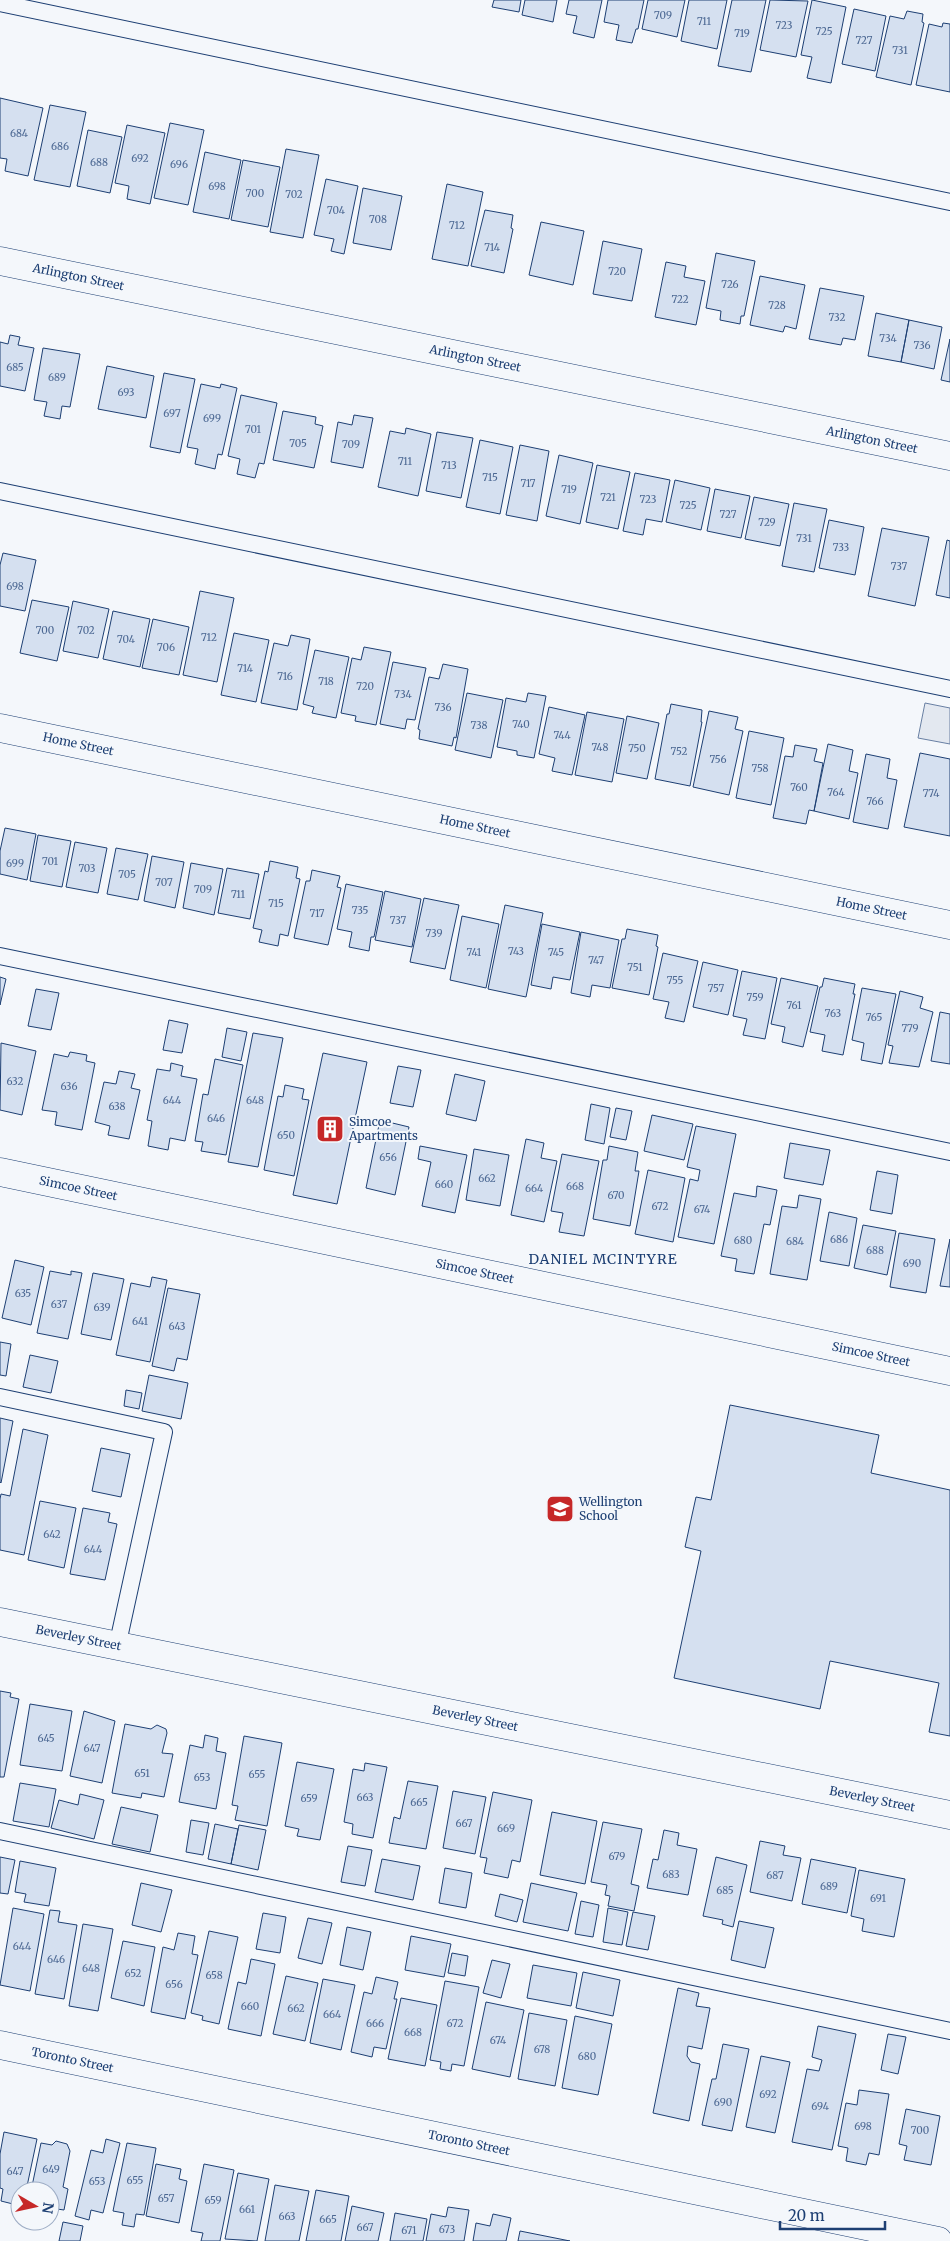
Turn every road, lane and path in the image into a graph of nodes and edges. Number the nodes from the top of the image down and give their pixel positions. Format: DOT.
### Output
graph roads {
  1 [pos="0,3"];
  2 [pos="950,202"];
  3 [pos="0,261"];
  4 [pos="950,456"];
  5 [pos="0,492"];
  6 [pos="950,689"];
  7 [pos="0,728"];
  8 [pos="950,925"];
  9 [pos="0,956"];
  10 [pos="950,1152"];
  11 [pos="0,1172"];
  12 [pos="950,1371"];
  13 [pos="0,1397"];
  14 [pos="0,1622"];
  15 [pos="117,1647"];
  16 [pos="950,1815"];
  17 [pos="0,1831"];
  18 [pos="950,2032"];
  19 [pos="0,2045"];
  20 [pos="938,2241"];
  1 -- 2 [label="lane"];
  3 -- 4 [label="street, Arlington Street"];
  5 -- 6 [label="lane"];
  7 -- 8 [label="street, Home Street"];
  9 -- 10 [label="lane"];
  11 -- 12 [label="street, Simcoe Street"];
  13 -- 15 [label="lane"];
  14 -- 15 [label="street, Beverley Street"];
  15 -- 16 [label="street, Beverley Street"];
  17 -- 18 [label="lane"];
  19 -- 20 [label="street, Toronto Street"];
}
